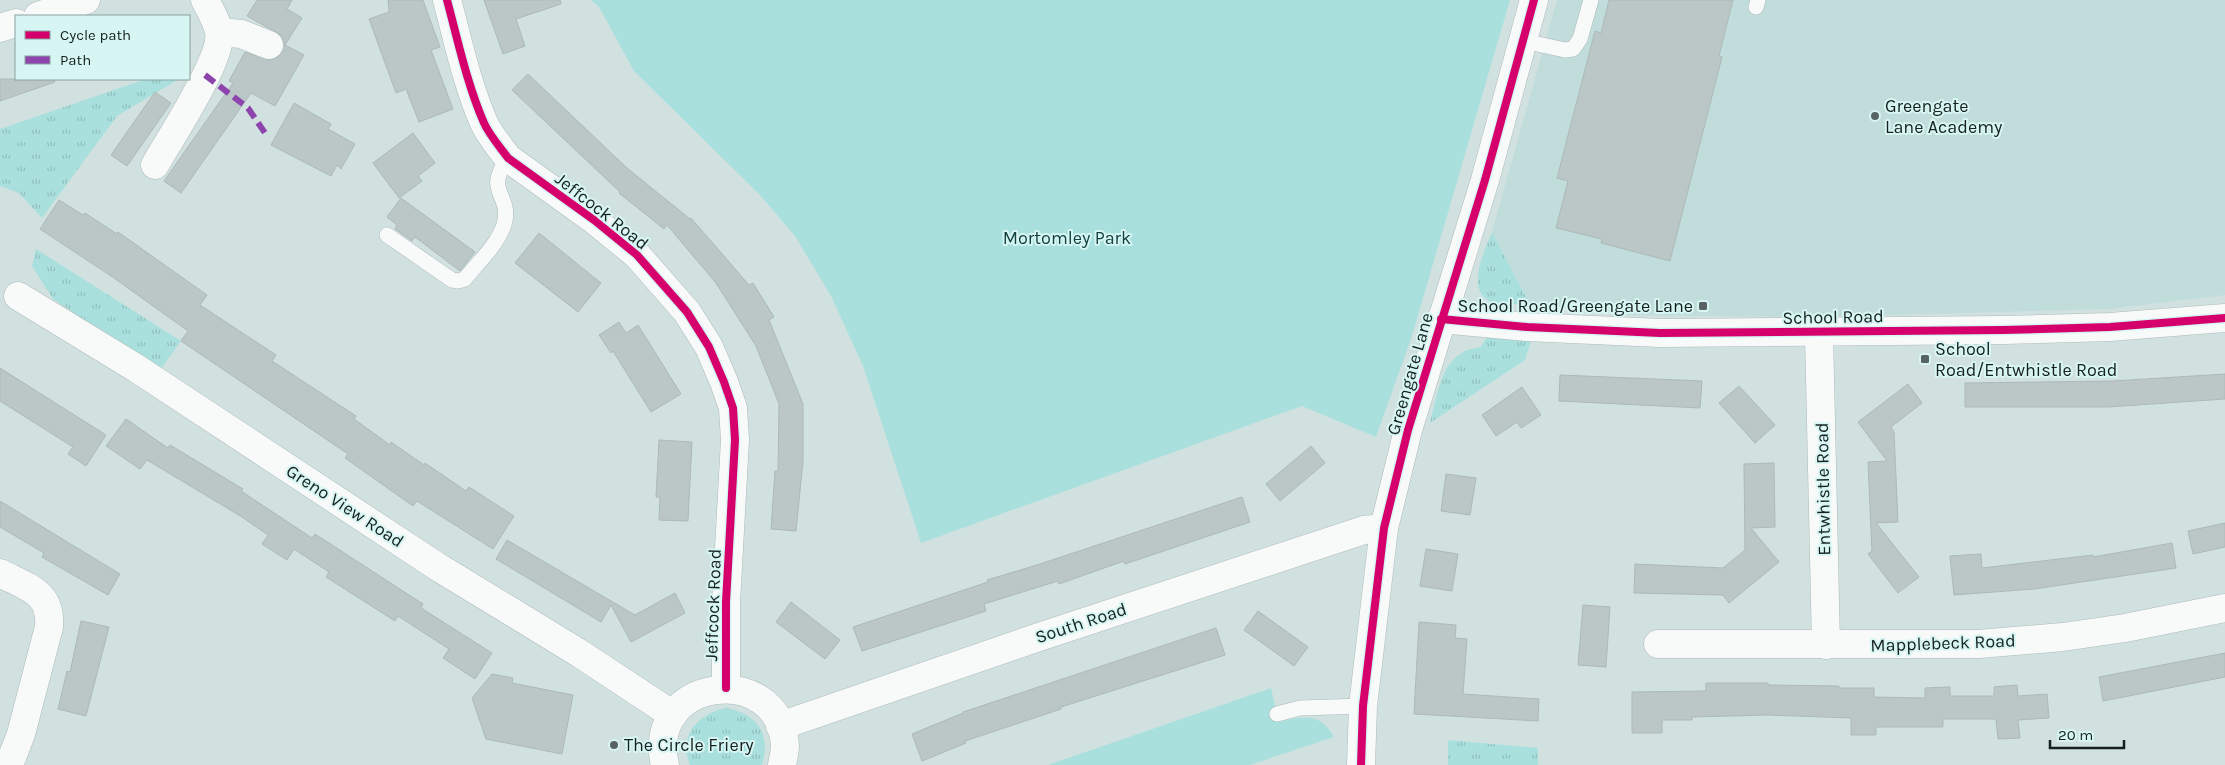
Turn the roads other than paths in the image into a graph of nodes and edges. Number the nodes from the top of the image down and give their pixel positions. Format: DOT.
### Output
graph roads {
  1 [pos="205,0"];
  2 [pos="447,0"];
  3 [pos="1534,0"];
  4 [pos="1591,0"];
  5 [pos="71,3"];
  6 [pos="41,15"];
  7 [pos="15,23"];
  8 [pos="0,28"];
  9 [pos="220,32"];
  10 [pos="1524,41"];
  11 [pos="269,45"];
  12 [pos="508,158"];
  13 [pos="154,165"];
  14 [pos="387,235"];
  15 [pos="18,296"];
  16 [pos="2225,318"];
  17 [pos="1441,319"];
  18 [pos="1819,333"];
  19 [pos="1384,528"];
  20 [pos="0,573"];
  21 [pos="2225,608"];
  22 [pos="1658,644"];
  23 [pos="1826,645"];
  24 [pos="726,688"];
  25 [pos="1364,706"];
  26 [pos="1277,714"];
  27 [pos="673,715"];
  28 [pos="780,726"];
  29 [pos="662,764"];
  30 [pos="10,765"];
  31 [pos="782,765"];
  32 [pos="1361,765"];
  1 -- 9 [label="street"];
  2 -- 12 [label="street, Jeffcock Road"];
  3 -- 10 [label="street, Greengate Lane"];
  4 -- 10 [label="lane"];
  5 -- 6 [label="street"];
  7 -- 8 [label="street"];
  9 -- 11 [label="street"];
  9 -- 13 [label="street"];
  10 -- 17 [label="street, Greengate Lane"];
  12 -- 14 [label="lane"];
  12 -- 24 [label="street, Jeffcock Road"];
  15 -- 27 [label="street, Greno View Road"];
  16 -- 18 [label="street, School Road"];
  17 -- 18 [label="street, School Road"];
  17 -- 19 [label="street, Greengate Lane"];
  18 -- 23 [label="street, Entwhistle Road"];
  19 -- 25 [label="street, Greengate Lane"];
  19 -- 28 [label="street, South Road"];
  20 -- 30 [label="street"];
  21 -- 23 [label="street, Mapplebeck Road"];
  22 -- 23 [label="street, Mapplebeck Road"];
  24 -- 27 [label="street"];
  24 -- 28 [label="street"];
  25 -- 26 [label="lane"];
  25 -- 32 [label="street, Greengate Lane"];
  27 -- 29 [label="street"];
  28 -- 31 [label="street"];
}
